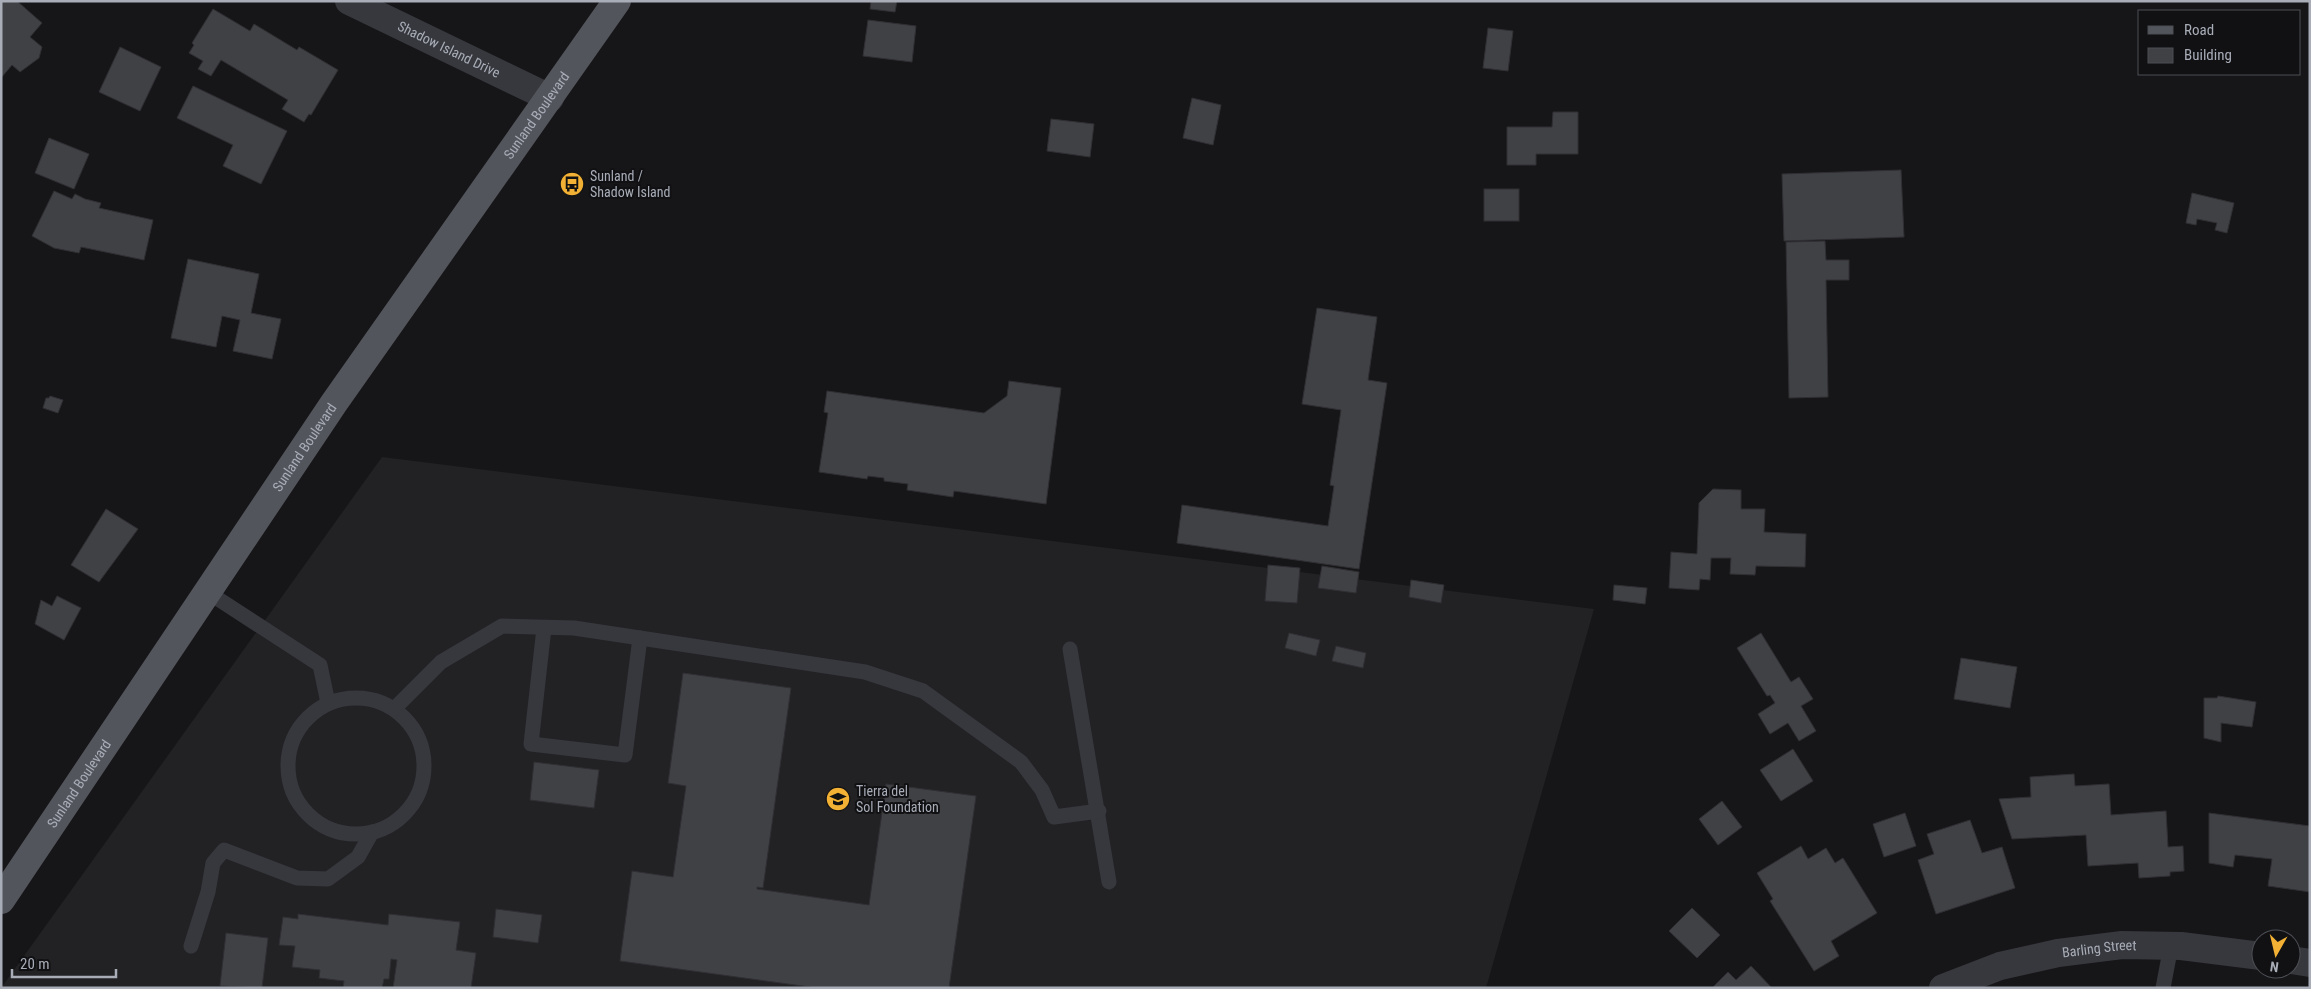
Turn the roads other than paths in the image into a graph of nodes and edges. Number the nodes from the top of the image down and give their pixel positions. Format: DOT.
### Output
graph roads {
  1 [pos="349,1"];
  2 [pos="617,1"];
  3 [pos="550,98"];
  4 [pos="206,591"];
  5 [pos="544,628"];
  6 [pos="640,638"];
  7 [pos="1070,649"];
  8 [pos="328,703"];
  9 [pos="394,709"];
  10 [pos="1098,811"];
  11 [pos="372,832"];
  12 [pos="1109,882"];
  13 [pos="1,900"];
  14 [pos="192,946"];
  15 [pos="2171,946"];
  16 [pos="2251,955"];
  17 [pos="1943,988"];
  18 [pos="2163,988"];
  1 -- 3 [label="street, Shadow Island Drive"];
  2 -- 3 [label="main road, Sunland Boulevard"];
  3 -- 4 [label="main road, Sunland Boulevard"];
  4 -- 8 [label="lane"];
  4 -- 13 [label="main road, Sunland Boulevard"];
  5 -- 6 [label="lane"];
  5 -- 6 [label="lane"];
  5 -- 9 [label="lane"];
  6 -- 10 [label="lane"];
  7 -- 10 [label="lane"];
  8 -- 9 [label="lane"];
  8 -- 11 [label="lane"];
  9 -- 11 [label="lane"];
  10 -- 12 [label="lane"];
  11 -- 14 [label="lane"];
  15 -- 16 [label="street, Barling Street"];
  15 -- 17 [label="street, Barling Street"];
  15 -- 18 [label="lane"];
}
